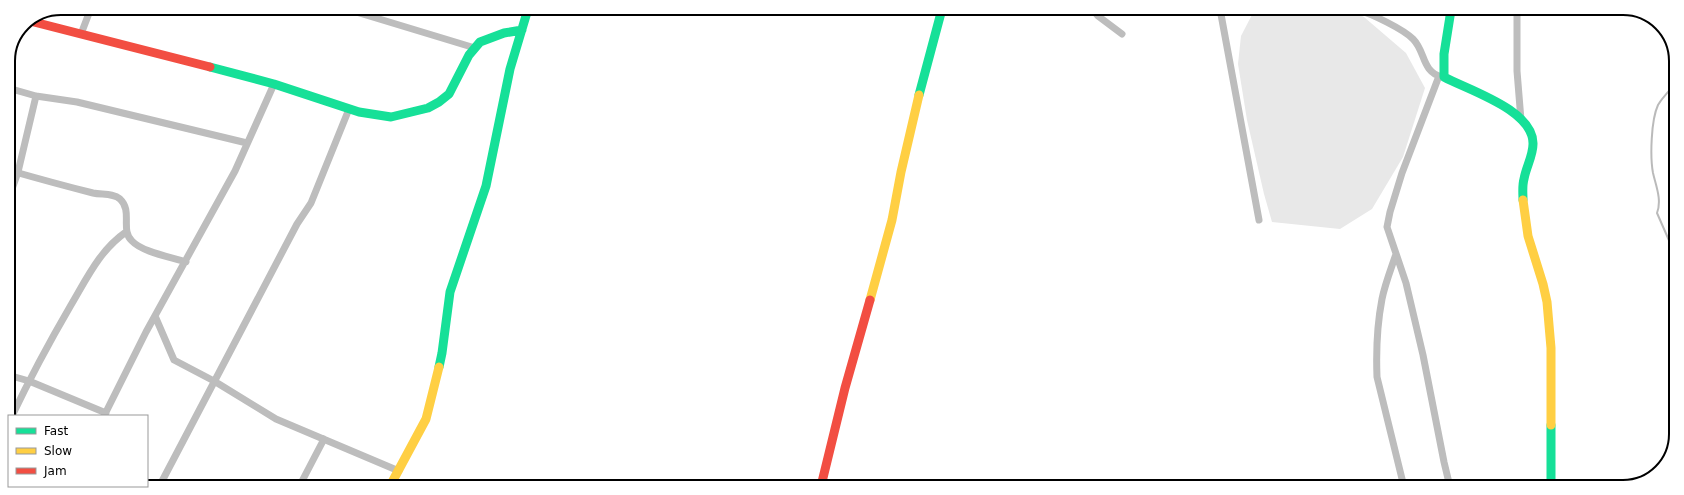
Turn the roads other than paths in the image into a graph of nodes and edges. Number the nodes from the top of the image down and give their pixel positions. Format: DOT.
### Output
graph roads {
  1 [pos="88,15"];
  2 [pos="366,15"];
  3 [pos="526,15"];
  4 [pos="940,15"];
  5 [pos="1097,15"];
  6 [pos="1221,15"];
  7 [pos="1369,15"];
  8 [pos="1450,15"];
  9 [pos="1517,15"];
  10 [pos="37,23"];
  11 [pos="522,30"];
  12 [pos="81,34"];
  13 [pos="1122,34"];
  14 [pos="474,48"];
  15 [pos="1441,77"];
  16 [pos="274,84"];
  17 [pos="15,90"];
  18 [pos="36,96"];
  19 [pos="349,109"];
  20 [pos="1521,120"];
  21 [pos="247,143"];
  22 [pos="15,171"];
  23 [pos="18,172"];
  24 [pos="15,180"];
  25 [pos="1259,220"];
  26 [pos="126,232"];
  27 [pos="1396,254"];
  28 [pos="186,262"];
  29 [pos="155,316"];
  30 [pos="15,377"];
  31 [pos="29,381"];
  32 [pos="214,381"];
  33 [pos="15,410"];
  34 [pos="105,414"];
  35 [pos="324,439"];
  36 [pos="399,471"];
  37 [pos="163,480"];
  38 [pos="303,480"];
  39 [pos="394,480"];
  40 [pos="822,480"];
  41 [pos="1402,480"];
  42 [pos="1448,480"];
  43 [pos="1552,480"];
  1 -- 12 [label="street"];
  2 -- 14 [label="street"];
  3 -- 11 [label="street"];
  4 -- 40 [label="street"];
  5 -- 13 [label="street"];
  6 -- 25 [label="street"];
  7 -- 15 [label="street"];
  8 -- 15 [label="street"];
  9 -- 20 [label="street"];
  10 -- 12 [label="street"];
  11 -- 14 [label="street"];
  11 -- 36 [label="street"];
  12 -- 16 [label="street"];
  14 -- 19 [label="street"];
  15 -- 20 [label="street"];
  15 -- 27 [label="street"];
  16 -- 19 [label="street"];
  16 -- 21 [label="street"];
  17 -- 18 [label="street"];
  18 -- 21 [label="street"];
  18 -- 23 [label="street"];
  19 -- 32 [label="street"];
  20 -- 43 [label="street"];
  21 -- 28 [label="street"];
  22 -- 23 [label="street"];
  23 -- 24 [label="street"];
  23 -- 26 [label="street"];
  26 -- 28 [label="street"];
  26 -- 31 [label="street"];
  27 -- 41 [label="street"];
  27 -- 42 [label="street"];
  28 -- 29 [label="street"];
  29 -- 32 [label="street"];
  29 -- 34 [label="street"];
  30 -- 31 [label="street"];
  31 -- 33 [label="street"];
  31 -- 34 [label="street"];
  32 -- 35 [label="street"];
  32 -- 37 [label="street"];
  35 -- 36 [label="street"];
  35 -- 38 [label="street"];
  36 -- 39 [label="street"];
}
